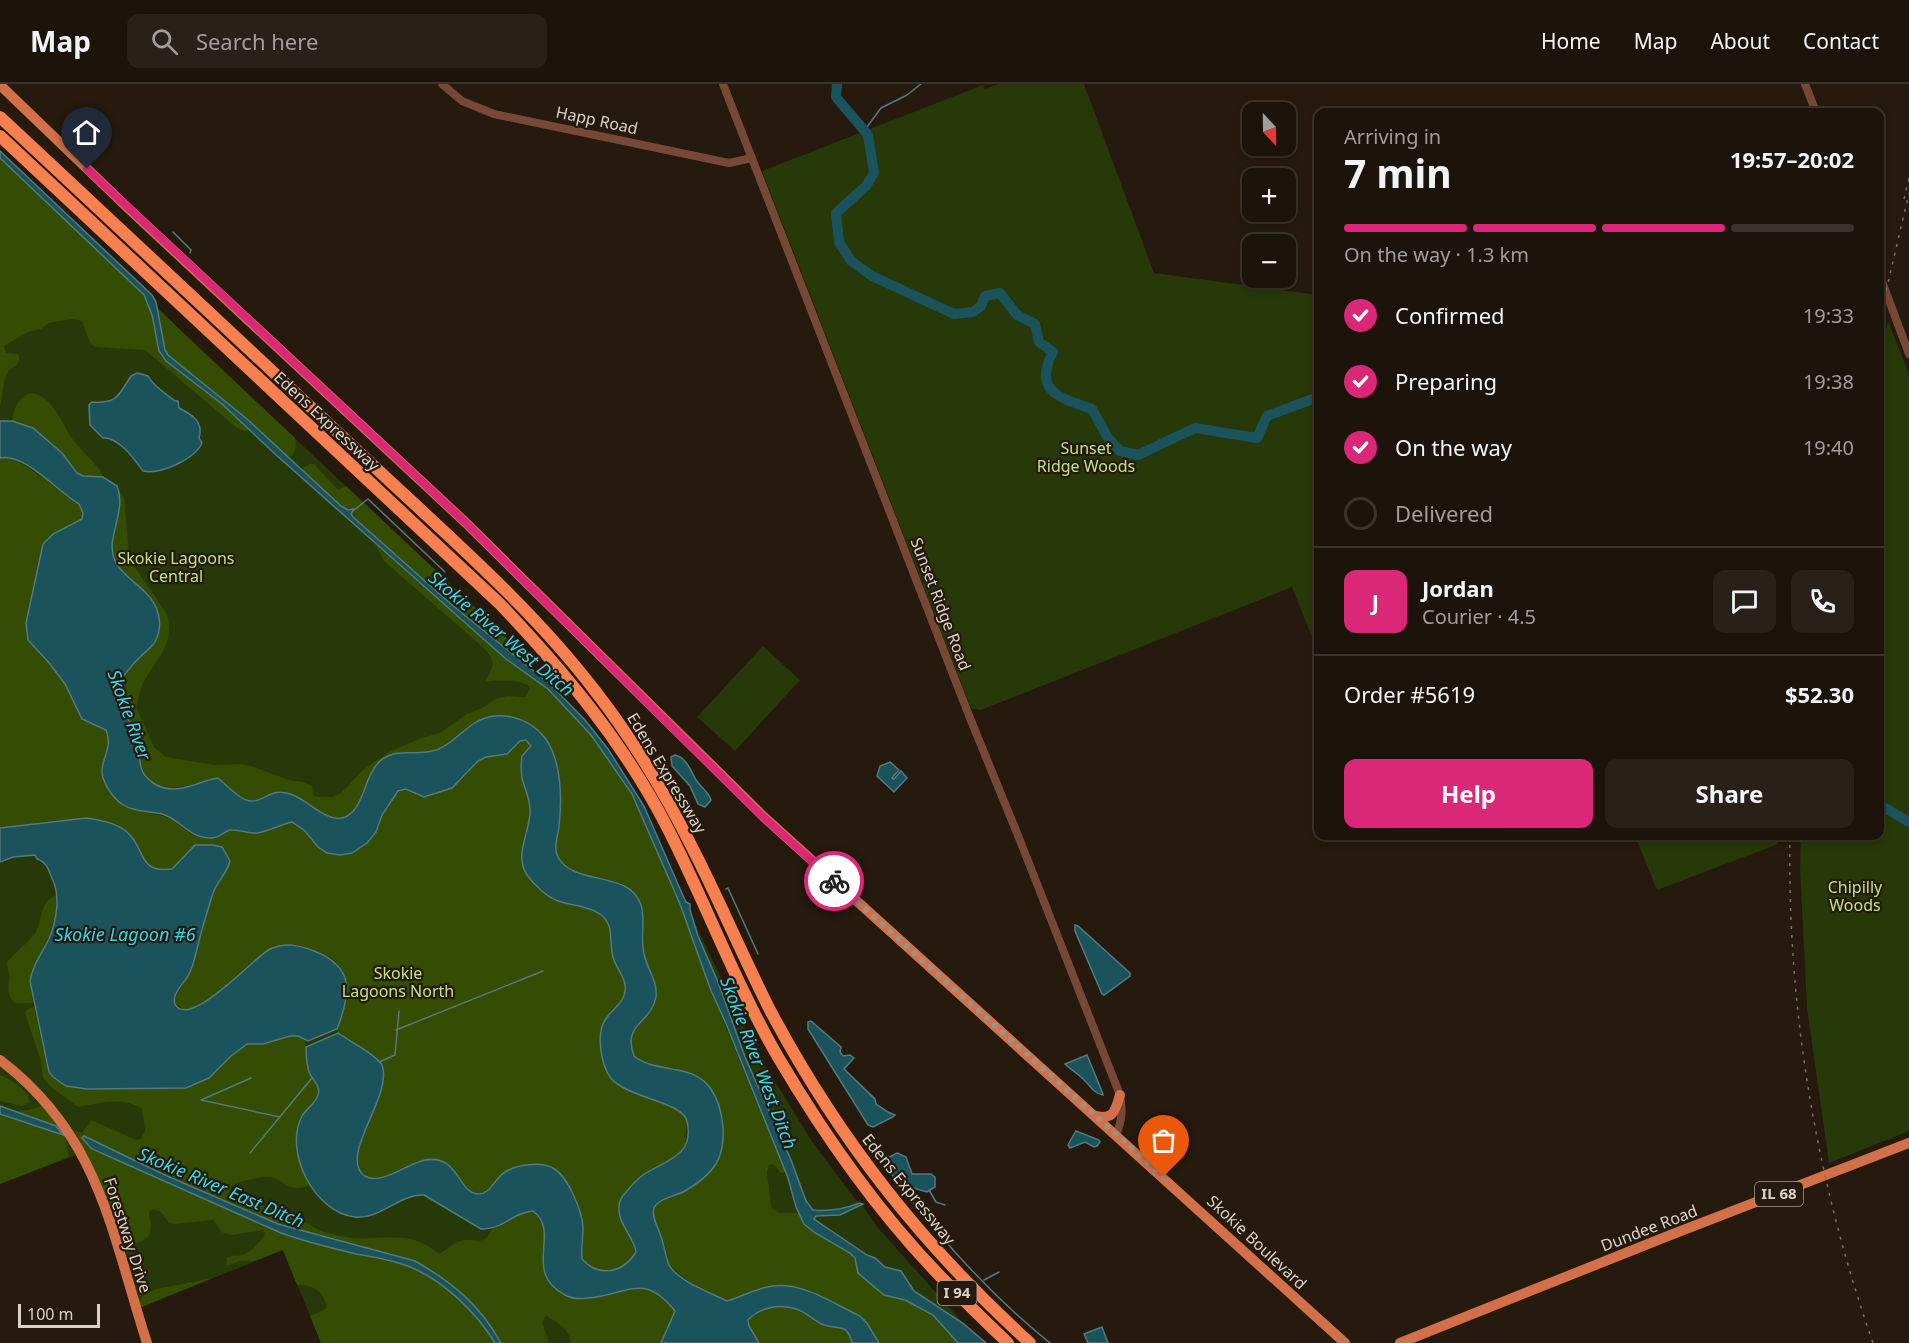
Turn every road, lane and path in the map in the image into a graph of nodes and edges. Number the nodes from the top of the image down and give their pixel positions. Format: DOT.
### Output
graph roads {
  1 [pos="442,84"];
  2 [pos="723,84"];
  3 [pos="1805,84"];
  4 [pos="0,85"];
  5 [pos="1814,108"];
  6 [pos="0,117"];
  7 [pos="0,136"];
  8 [pos="752,158"];
  9 [pos="1884,286"];
  10 [pos="1909,354"];
  11 [pos="0,1060"];
  12 [pos="1120,1095"];
  13 [pos="1095,1116"];
  14 [pos="1116,1135"];
  15 [pos="1909,1143"];
  16 [pos="1334,1338"];
  17 [pos="147,1343"];
  18 [pos="1008,1343"];
  19 [pos="1030,1343"];
  20 [pos="1345,1343"];
  21 [pos="1401,1343"];
  1 -- 8 [label="street, Happ Road"];
  2 -- 8 [label="street, Sunset Ridge Road"];
  3 -- 5 [label="street"];
  4 -- 13 [label="main road, Skokie Boulevard"];
  6 -- 19 [label="highway, Edens Expressway / I 94"];
  7 -- 18 [label="highway, Edens Expressway / I 94"];
  8 -- 12 [label="street, Sunset Ridge Road"];
  9 -- 10 [label="street"];
  11 -- 17 [label="main road, Forestway Drive"];
  12 -- 13 [label="main road"];
  12 -- 14 [label="street, Sunset Ridge Road"];
  13 -- 14 [label="main road, Skokie Boulevard"];
  14 -- 16 [label="main road, Skokie Boulevard"];
  15 -- 21 [label="main road, Dundee Road / IL 68"];
  16 -- 20 [label="main road, Skokie Boulevard"];
}
